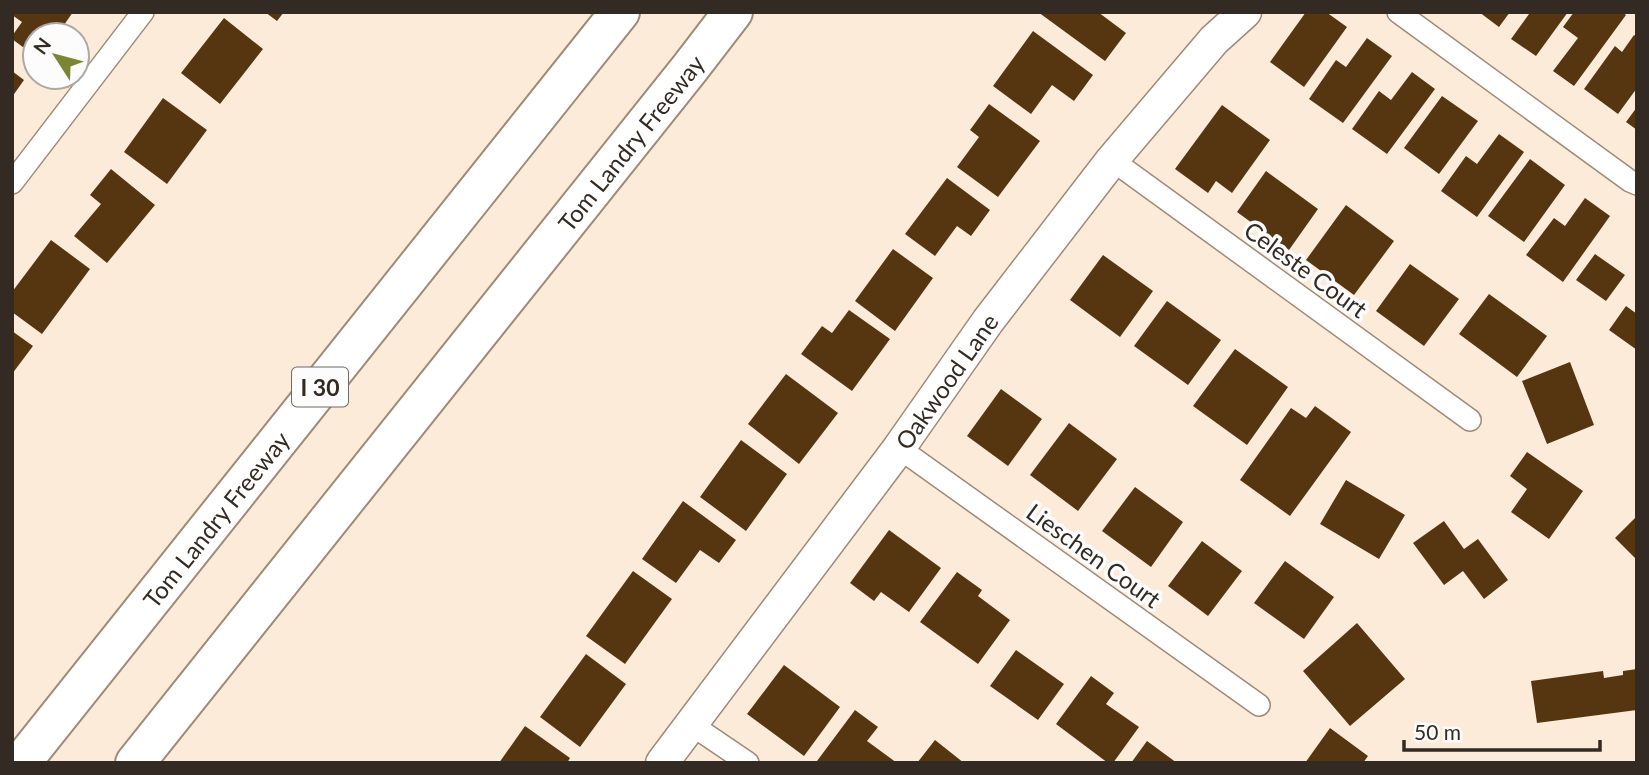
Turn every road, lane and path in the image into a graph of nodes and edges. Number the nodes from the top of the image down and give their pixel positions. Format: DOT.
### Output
graph roads {
  1 [pos="143,12"];
  2 [pos="620,12"];
  3 [pos="733,12"];
  4 [pos="1245,12"];
  5 [pos="1398,12"];
  6 [pos="1112,160"];
  7 [pos="12,183"];
  8 [pos="1637,184"];
  9 [pos="1470,420"];
  10 [pos="899,448"];
  11 [pos="1259,705"];
  12 [pos="692,725"];
  13 [pos="21,763"];
  14 [pos="135,763"];
  15 [pos="662,763"];
  16 [pos="748,763"];
  1 -- 7 [label="street"];
  2 -- 13 [label="highway, Tom Landry Freeway / I 30"];
  3 -- 14 [label="highway, Tom Landry Freeway"];
  4 -- 6 [label="street, Oakwood Lane"];
  5 -- 8 [label="street"];
  6 -- 9 [label="street, Celeste Court"];
  6 -- 10 [label="street, Oakwood Lane"];
  10 -- 11 [label="street, Lieschen Court"];
  10 -- 12 [label="street, Oakwood Lane"];
  12 -- 15 [label="street, Oakwood Lane"];
  12 -- 16 [label="street"];
}
